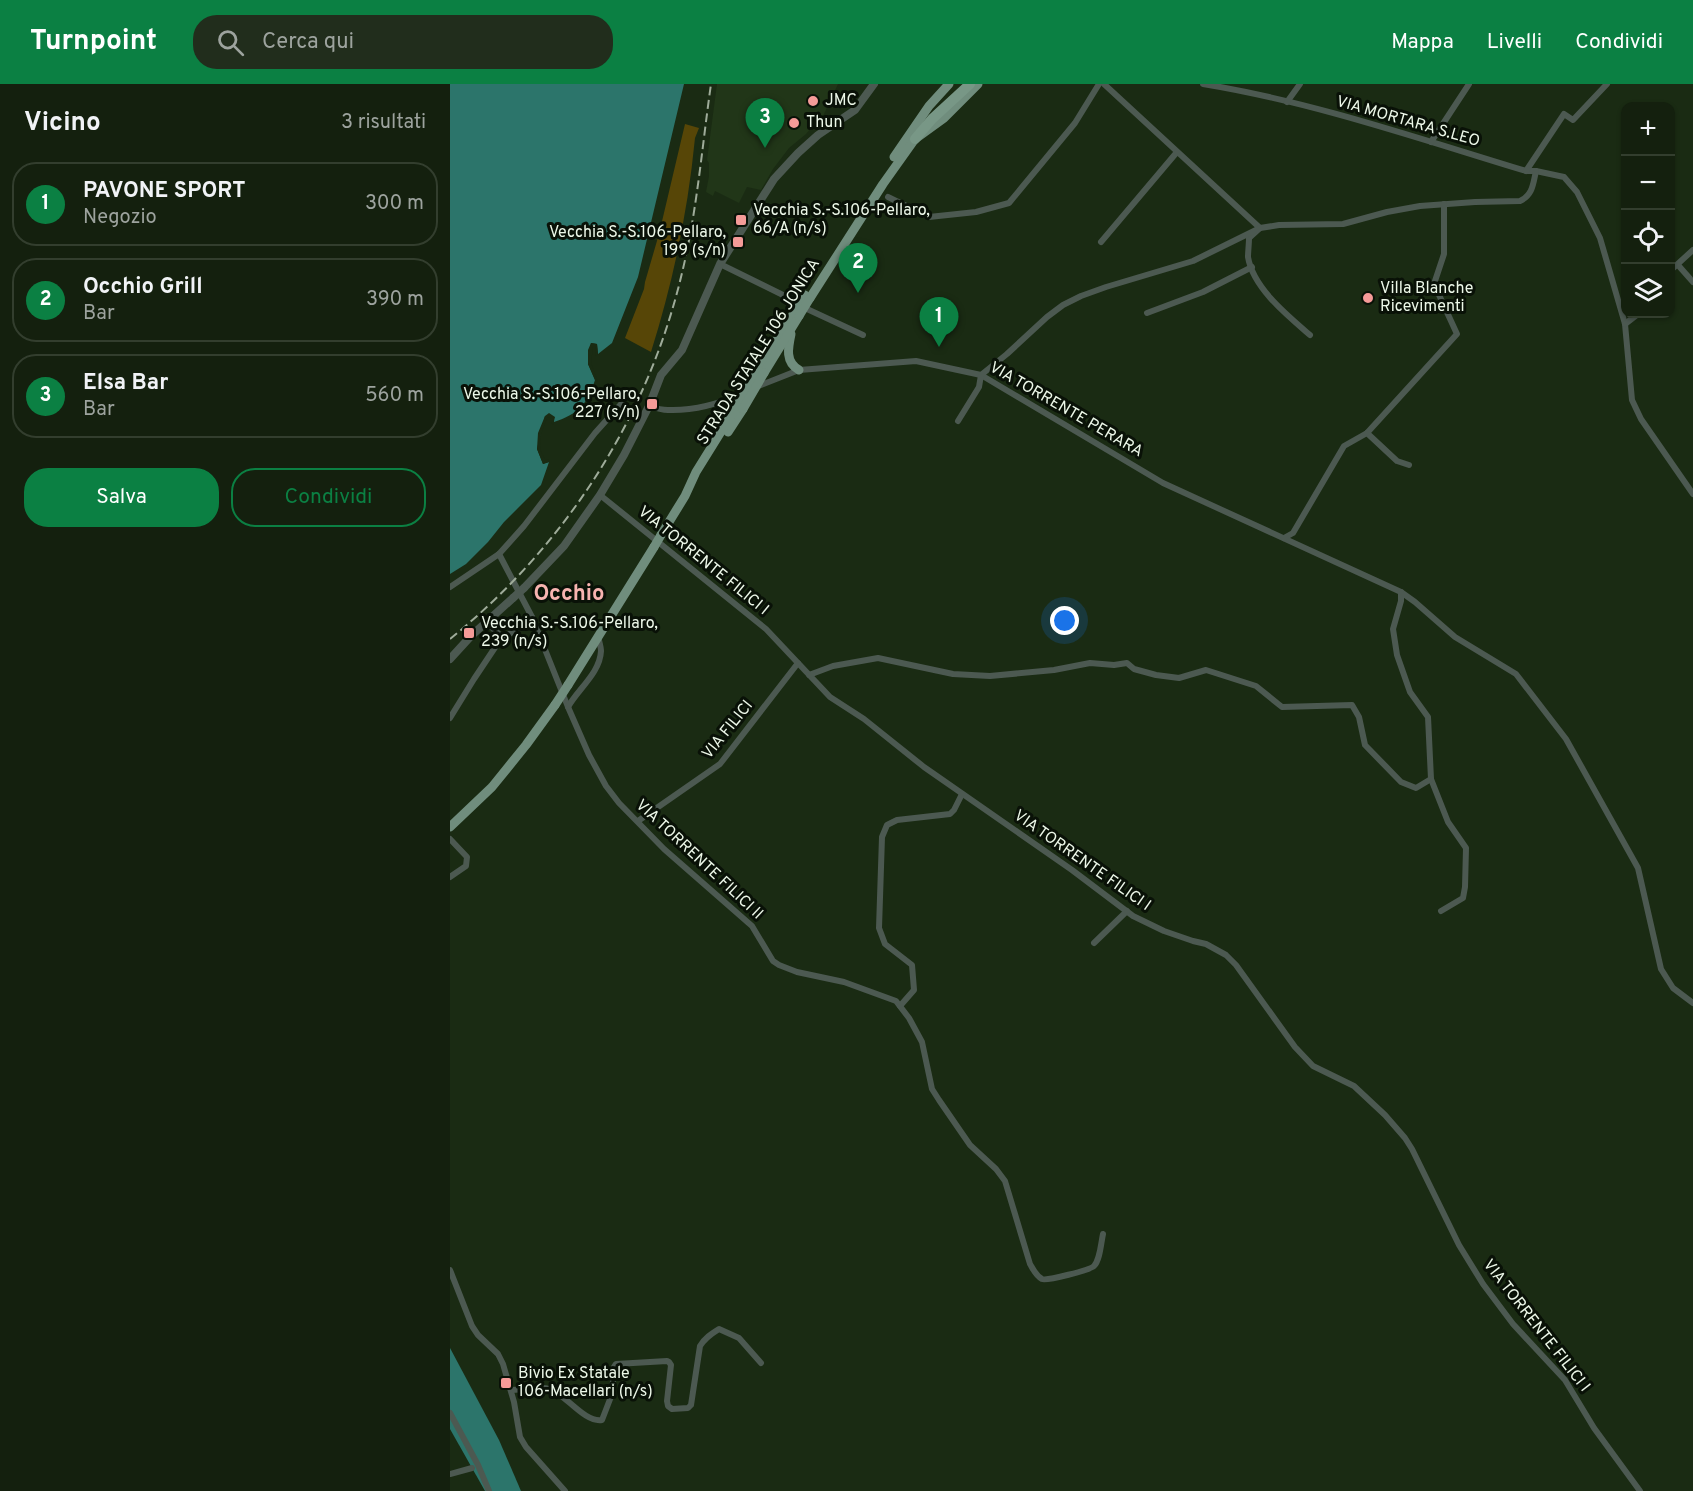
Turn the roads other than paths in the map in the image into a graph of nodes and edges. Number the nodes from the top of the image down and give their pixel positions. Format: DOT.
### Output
graph roads {
  1 [pos="874,84"];
  2 [pos="949,84"];
  3 [pos="962,84"];
  4 [pos="970,84"];
  5 [pos="978,84"];
  6 [pos="1099,84"];
  7 [pos="1104,84"];
  8 [pos="1203,84"];
  9 [pos="1300,84"];
  10 [pos="1469,84"];
  11 [pos="1607,84"];
  12 [pos="1287,102"];
  13 [pos="912,137"];
  14 [pos="1431,142"];
  15 [pos="1178,152"];
  16 [pos="1526,171"];
  17 [pos="1536,171"];
  18 [pos="888,197"];
  19 [pos="1444,204"];
  20 [pos="1260,228"];
  21 [pos="1101,242"];
  22 [pos="1693,250"];
  23 [pos="720,264"];
  24 [pos="1678,265"];
  25 [pos="1252,267"];
  26 [pos="1675,268"];
  27 [pos="1693,282"];
  28 [pos="807,309"];
  29 [pos="796,311"];
  30 [pos="1147,313"];
  31 [pos="1632,318"];
  32 [pos="1624,324"];
  33 [pos="794,326"];
  34 [pos="863,335"];
  35 [pos="1310,335"];
  36 [pos="796,368"];
  37 [pos="761,371"];
  38 [pos="981,375"];
  39 [pos="622,403"];
  40 [pos="649,406"];
  41 [pos="958,421"];
  42 [pos="1367,434"];
  43 [pos="1409,465"];
  44 [pos="1693,494"];
  45 [pos="600,495"];
  46 [pos="1284,538"];
  47 [pos="499,554"];
  48 [pos="450,587"];
  49 [pos="1401,592"];
  50 [pos="532,616"];
  51 [pos="486,622"];
  52 [pos="502,637"];
  53 [pos="596,648"];
  54 [pos="450,659"];
  55 [pos="798,663"];
  56 [pos="809,675"];
  57 [pos="568,706"];
  58 [pos="450,718"];
  59 [pos="1431,780"];
  60 [pos="962,794"];
  61 [pos="638,821"];
  62 [pos="450,827"];
  63 [pos="450,839"];
  64 [pos="450,877"];
  65 [pos="1127,911"];
  66 [pos="1441,911"];
  67 [pos="1094,943"];
  68 [pos="1693,1003"];
  69 [pos="900,1006"];
  70 [pos="1103,1234"];
  71 [pos="450,1270"];
  72 [pos="761,1363"];
  73 [pos="511,1390"];
  74 [pos="450,1413"];
  75 [pos="472,1468"];
  76 [pos="450,1474"];
  77 [pos="489,1491"];
  78 [pos="565,1491"];
  79 [pos="1640,1491"];
  1 -- 23 [label="street"];
  2 -- 13 [label="main road"];
  3 -- 13 [label="highway, STRADA STATALE 106 JONICA"];
  4 -- 13 [label="highway, STRADA STATALE 106 JONICA"];
  5 -- 13 [label="main road"];
  6 -- 18 [label="street"];
  7 -- 15 [label="street"];
  8 -- 12 [label="street, VIA MORTARA S.LEO"];
  9 -- 12 [label="street"];
  10 -- 14 [label="street"];
  11 -- 16 [label="street"];
  12 -- 14 [label="street, VIA MORTARA S.LEO"];
  13 -- 29 [label="main road, STRADA STATALE 106 JONICA, bridge"];
  14 -- 16 [label="street, VIA MORTARA S.LEO"];
  15 -- 20 [label="street"];
  15 -- 21 [label="street"];
  16 -- 17 [label="street, VIA MORTARA S.LEO"];
  17 -- 19 [label="street"];
  17 -- 32 [label="street, VIA MORTARA S.LEO"];
  19 -- 20 [label="street"];
  19 -- 42 [label="street"];
  20 -- 25 [label="street"];
  20 -- 38 [label="street"];
  22 -- 24 [label="street"];
  23 -- 29 [label="street"];
  23 -- 40 [label="street"];
  24 -- 26 [label="street"];
  24 -- 27 [label="street"];
  25 -- 30 [label="street"];
  25 -- 35 [label="street"];
  28 -- 34 [label="street"];
  29 -- 33 [label="main road, STRADA STATALE 106 JONICA"];
  29 -- 37 [label="main road, STRADA STATALE 106 JONICA"];
  31 -- 32 [label="street"];
  32 -- 44 [label="street, VIA MORTARA S.LEO"];
  33 -- 36 [label="main road"];
  33 -- 37 [label="main road, STRADA STATALE 106 JONICA"];
  36 -- 38 [label="street, VIA TORRENTE PERARA"];
  36 -- 40 [label="street, VIA TORRENTE PERARA"];
  37 -- 53 [label="main road, STRADA STATALE 106 JONICA, bridge"];
  38 -- 41 [label="street"];
  38 -- 46 [label="street, VIA TORRENTE PERARA"];
  39 -- 47 [label="street"];
  40 -- 45 [label="street"];
  42 -- 43 [label="street"];
  42 -- 46 [label="street"];
  45 -- 51 [label="street, bridge"];
  45 -- 55 [label="street, VIA TORRENTE FILICI I"];
  46 -- 49 [label="street, VIA TORRENTE PERARA"];
  47 -- 48 [label="street"];
  47 -- 50 [label="street, VIA TORRENTE FILICI II"];
  49 -- 59 [label="street"];
  49 -- 68 [label="street, VIA TORRENTE PERARA"];
  50 -- 52 [label="street"];
  50 -- 57 [label="street, VIA TORRENTE FILICI II"];
  51 -- 52 [label="street"];
  51 -- 54 [label="street"];
  52 -- 58 [label="street"];
  53 -- 57 [label="street"];
  53 -- 62 [label="main road, STRADA STATALE 106 JONICA, bridge"];
  55 -- 56 [label="street, VIA TORRENTE FILICI I"];
  55 -- 61 [label="street, VIA FILICI"];
  56 -- 59 [label="street"];
  56 -- 60 [label="street, VIA TORRENTE FILICI I"];
  57 -- 61 [label="street, VIA TORRENTE FILICI II"];
  59 -- 66 [label="street"];
  60 -- 65 [label="street, VIA TORRENTE FILICI I"];
  60 -- 69 [label="street"];
  61 -- 69 [label="street, VIA TORRENTE FILICI II"];
  63 -- 64 [label="street"];
  65 -- 67 [label="street"];
  65 -- 79 [label="street, VIA TORRENTE FILICI I"];
  69 -- 70 [label="street"];
  71 -- 73 [label="street"];
  72 -- 73 [label="street"];
  73 -- 78 [label="street"];
  74 -- 77 [label="street"];
  75 -- 76 [label="street"];
}
